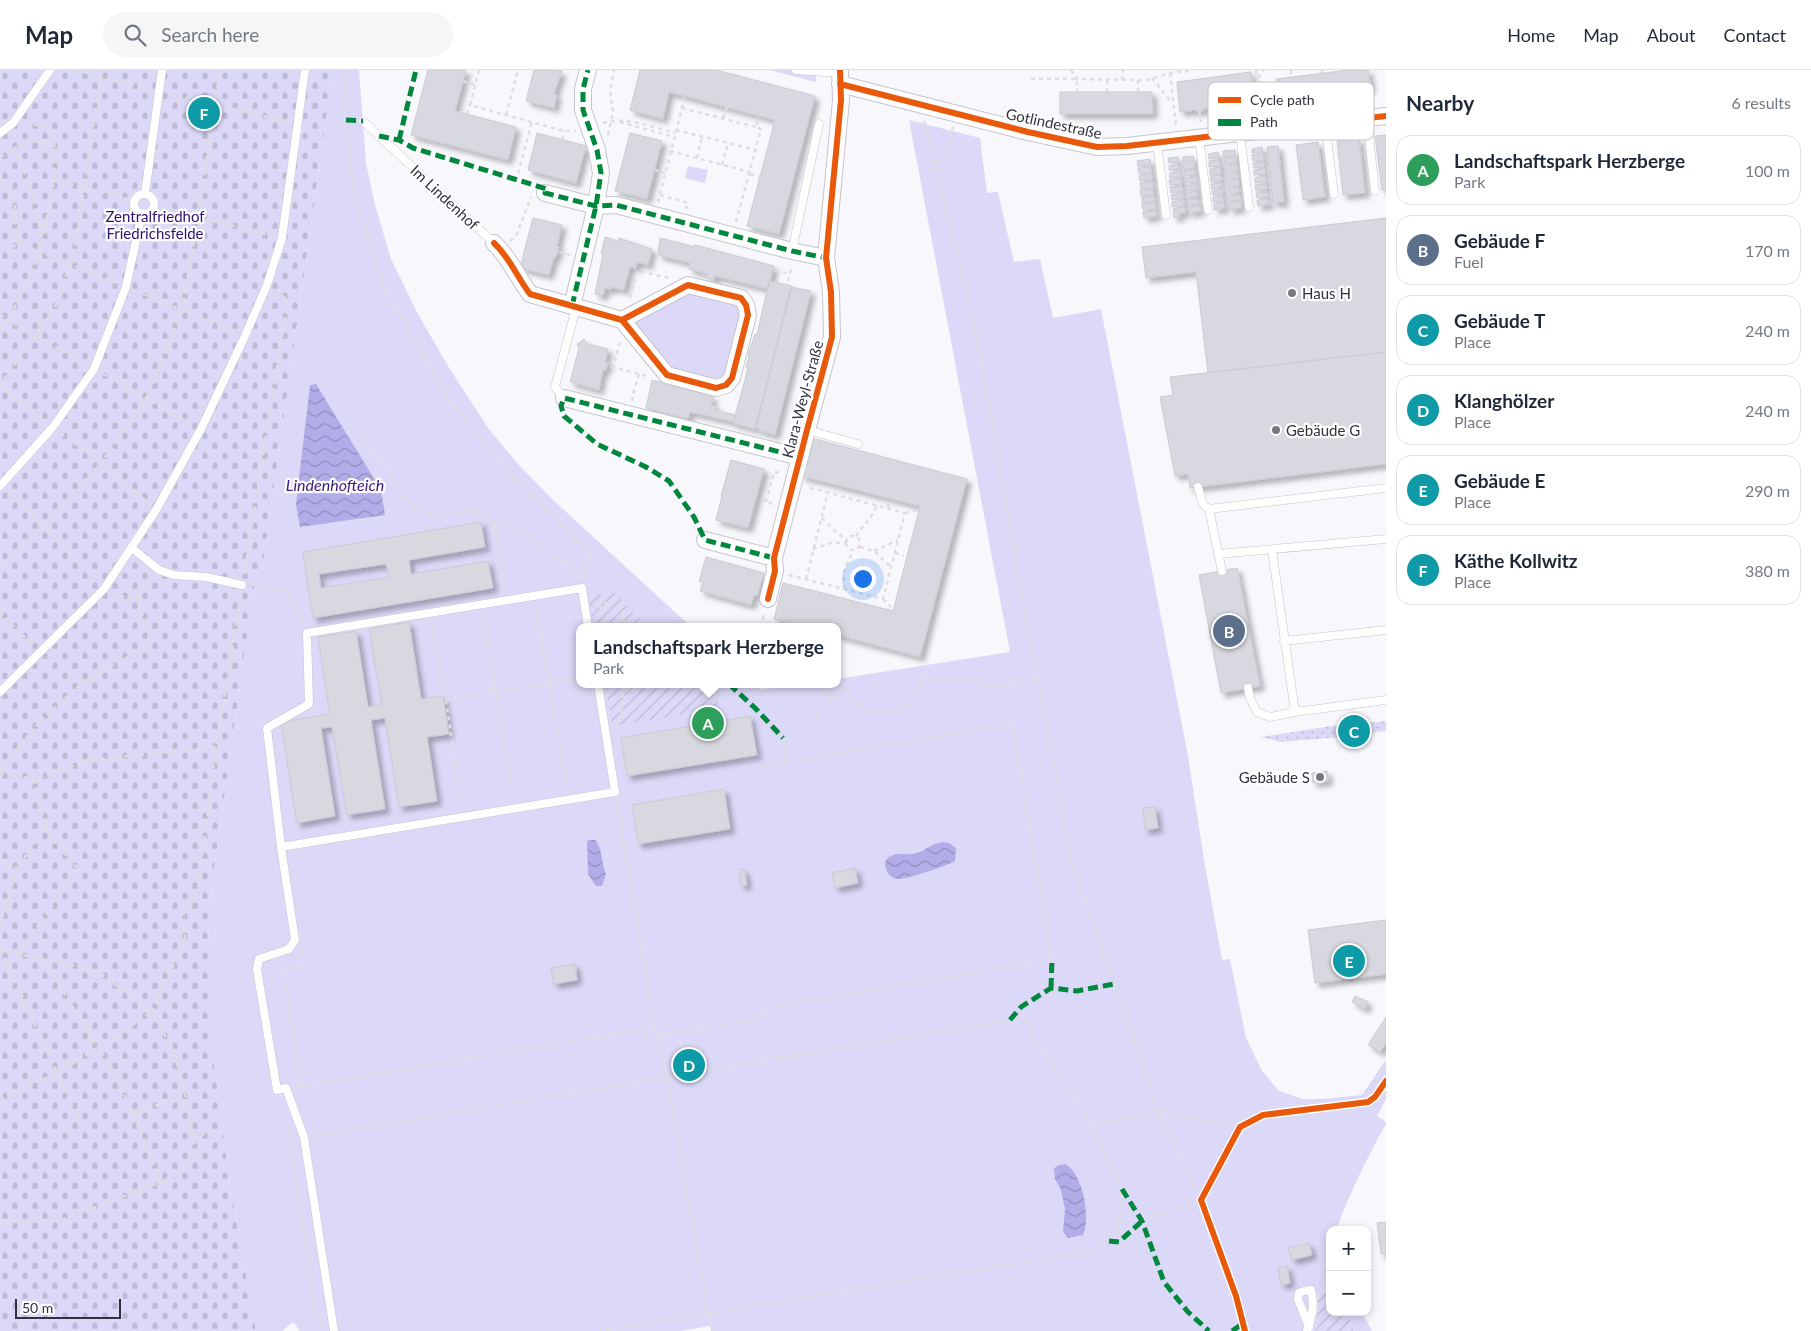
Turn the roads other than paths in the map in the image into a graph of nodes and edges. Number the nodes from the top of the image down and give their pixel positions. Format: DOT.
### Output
graph roads {
  1 [pos="50,70"];
  2 [pos="162,70"];
  3 [pos="305,70"];
  4 [pos="588,70"];
  5 [pos="796,70"];
  6 [pos="840,76"];
  7 [pos="363,121"];
  8 [pos="819,124"];
  9 [pos="1208,131"];
  10 [pos="1200,132"];
  11 [pos="0,133"];
  12 [pos="1241,140"];
  13 [pos="1328,140"];
  14 [pos="1369,140"];
  15 [pos="1157,143"];
  16 [pos="1375,191"];
  17 [pos="539,193"];
  18 [pos="145,194"];
  19 [pos="1334,194"];
  20 [pos="596,206"];
  21 [pos="1249,206"];
  22 [pos="1208,210"];
  23 [pos="142,213"];
  24 [pos="1166,215"];
  25 [pos="496,245"];
  26 [pos="792,251"];
  27 [pos="826,258"];
  28 [pos="574,307"];
  29 [pos="624,321"];
  30 [pos="564,398"];
  31 [pos="806,430"];
  32 [pos="858,444"];
  33 [pos="800,457"];
  34 [pos="1,485"];
  35 [pos="1198,487"];
  36 [pos="1386,488"];
  37 [pos="1209,509"];
  38 [pos="1386,539"];
  39 [pos="705,540"];
  40 [pos="132,548"];
  41 [pos="1272,550"];
  42 [pos="1218,554"];
  43 [pos="774,564"];
  44 [pos="1222,571"];
  45 [pos="242,585"];
  46 [pos="768,599"];
  47 [pos="587,623"];
  48 [pos="1386,630"];
  49 [pos="1284,641"];
  50 [pos="599,688"];
  51 [pos="1248,688"];
  52 [pos="0,692"];
  53 [pos="1386,700"];
  54 [pos="1295,712"];
  55 [pos="281,847"];
  56 [pos="334,1331"];
  1 -- 11 [label="lane"];
  2 -- 18 [label="lane"];
  3 -- 40 [label="lane"];
  4 -- 20 [label="street"];
  5 -- 6 [label="lane"];
  6 -- 15 [label="street, Gotlindestraße"];
  6 -- 27 [label="street, Klara-Weyl-Straße"];
  7 -- 25 [label="lane, Im Lindenhof"];
  8 -- 26 [label="lane"];
  9 -- 10 [label="street, Gotlindestraße"];
  10 -- 15 [label="street, Gotlindestraße"];
  10 -- 22 [label="lane"];
  12 -- 21 [label="lane"];
  13 -- 19 [label="lane"];
  14 -- 16 [label="lane"];
  15 -- 24 [label="lane"];
  17 -- 20 [label="street"];
  18 -- 23 [label="lane"];
  18 -- 23 [label="lane"];
  20 -- 26 [label="street"];
  20 -- 28 [label="street"];
  23 -- 34 [label="lane"];
  25 -- 28 [label="street, Im Lindenhof"];
  26 -- 27 [label="street"];
  27 -- 31 [label="street, Klara-Weyl-Straße"];
  28 -- 29 [label="street, Im Lindenhof"];
  28 -- 30 [label="lane"];
  29 -- 29 [label="street"];
  30 -- 33 [label="street, Klara-Weyl-Straße"];
  31 -- 32 [label="lane"];
  31 -- 33 [label="street, Klara-Weyl-Straße"];
  33 -- 43 [label="street, Klara-Weyl-Straße"];
  35 -- 37 [label="lane"];
  36 -- 37 [label="lane"];
  37 -- 42 [label="lane"];
  38 -- 41 [label="lane"];
  39 -- 43 [label="street"];
  40 -- 45 [label="lane"];
  40 -- 52 [label="lane"];
  41 -- 42 [label="lane"];
  41 -- 49 [label="lane"];
  42 -- 44 [label="lane"];
  43 -- 46 [label="street, Klara-Weyl-Straße"];
  47 -- 55 [label="lane"];
  48 -- 49 [label="lane"];
  49 -- 54 [label="lane"];
  50 -- 55 [label="lane"];
  51 -- 54 [label="lane"];
  53 -- 54 [label="lane"];
  55 -- 56 [label="lane"];
}
